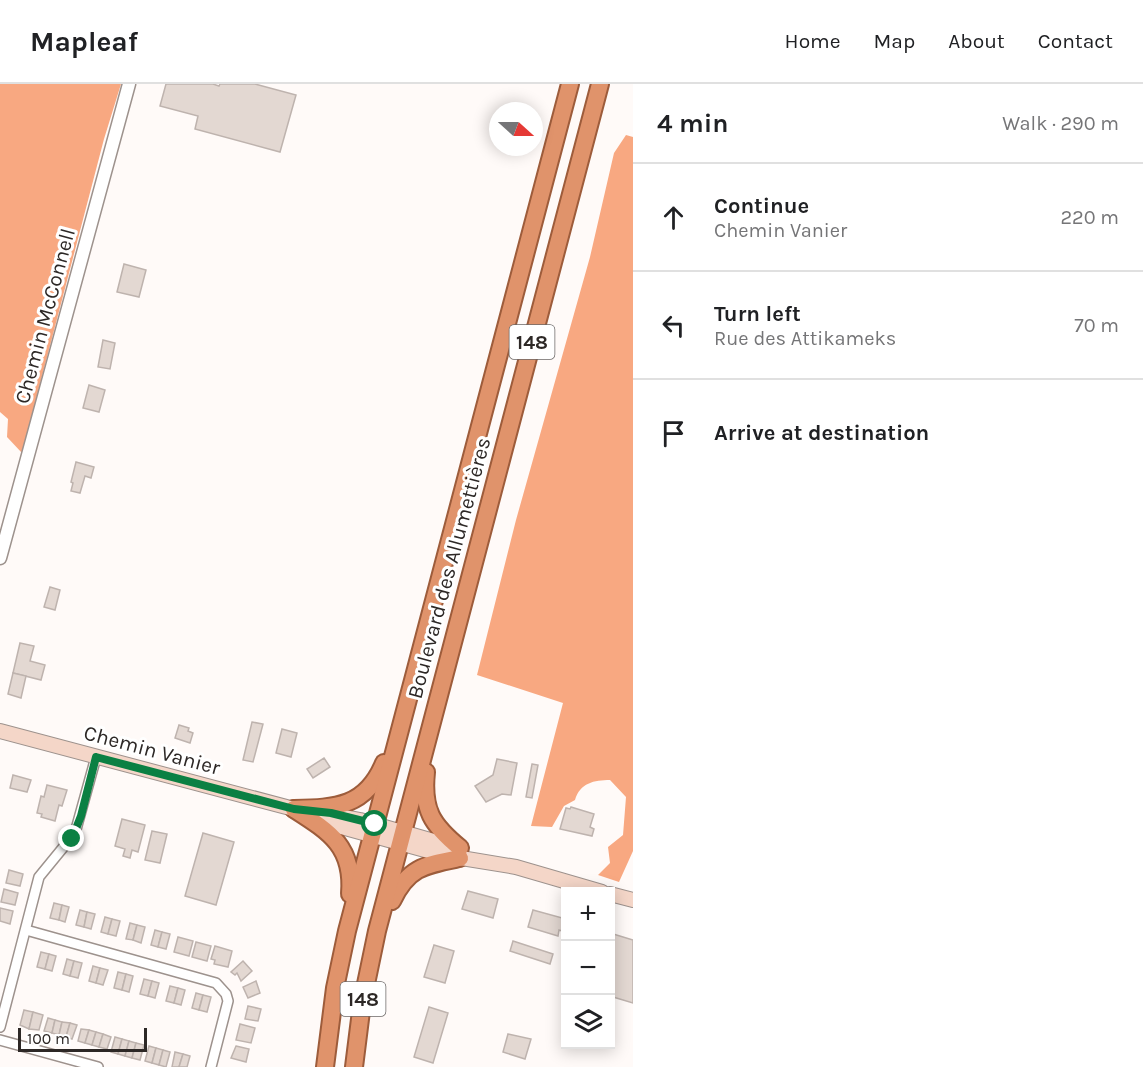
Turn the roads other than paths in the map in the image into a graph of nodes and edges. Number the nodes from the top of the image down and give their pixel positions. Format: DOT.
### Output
graph roads {
  1 [pos="129,84"];
  2 [pos="570,84"];
  3 [pos="600,84"];
  4 [pos="0,558"];
  5 [pos="412,689"];
  6 [pos="438,700"];
  7 [pos="0,731"];
  8 [pos="96,757"];
  9 [pos="294,809"];
  10 [pos="374,830"];
  11 [pos="401,837"];
  12 [pos="460,853"];
  13 [pos="587,887"];
  14 [pos="615,895"];
  15 [pos="633,900"];
  16 [pos="26,930"];
  17 [pos="348,931"];
  18 [pos="377,931"];
  19 [pos="0,1027"];
  20 [pos="0,1040"];
  21 [pos="98,1067"];
  22 [pos="211,1067"];
  23 [pos="325,1067"];
  24 [pos="354,1067"];
  1 -- 4 [label="street, Chemin McConnell"];
  2 -- 5 [label="highway, Boulevard des Allumettières / 148"];
  3 -- 6 [label="highway, Boulevard des Allumettières / 148"];
  5 -- 9 [label="highway"];
  5 -- 10 [label="highway, Boulevard des Allumettières / 148"];
  6 -- 11 [label="highway, Boulevard des Allumettières / 148"];
  6 -- 12 [label="highway"];
  7 -- 8 [label="main road, Chemin Vanier"];
  8 -- 9 [label="main road, Chemin Vanier"];
  8 -- 16 [label="street"];
  9 -- 10 [label="main road, Chemin Vanier"];
  9 -- 17 [label="highway"];
  10 -- 11 [label="main road, Chemin Vanier"];
  10 -- 17 [label="highway, Boulevard des Allumettières / 148"];
  11 -- 12 [label="main road, Chemin Vanier"];
  11 -- 18 [label="highway, Boulevard des Allumettières / 148"];
  12 -- 13 [label="main road, Chemin Vanier"];
  12 -- 18 [label="highway"];
  14 -- 15 [label="main road"];
  16 -- 19 [label="street"];
  16 -- 22 [label="street"];
  17 -- 23 [label="highway, Boulevard des Allumettières / 148"];
  18 -- 24 [label="highway, Boulevard des Allumettières / 148"];
  20 -- 21 [label="street"];
}
